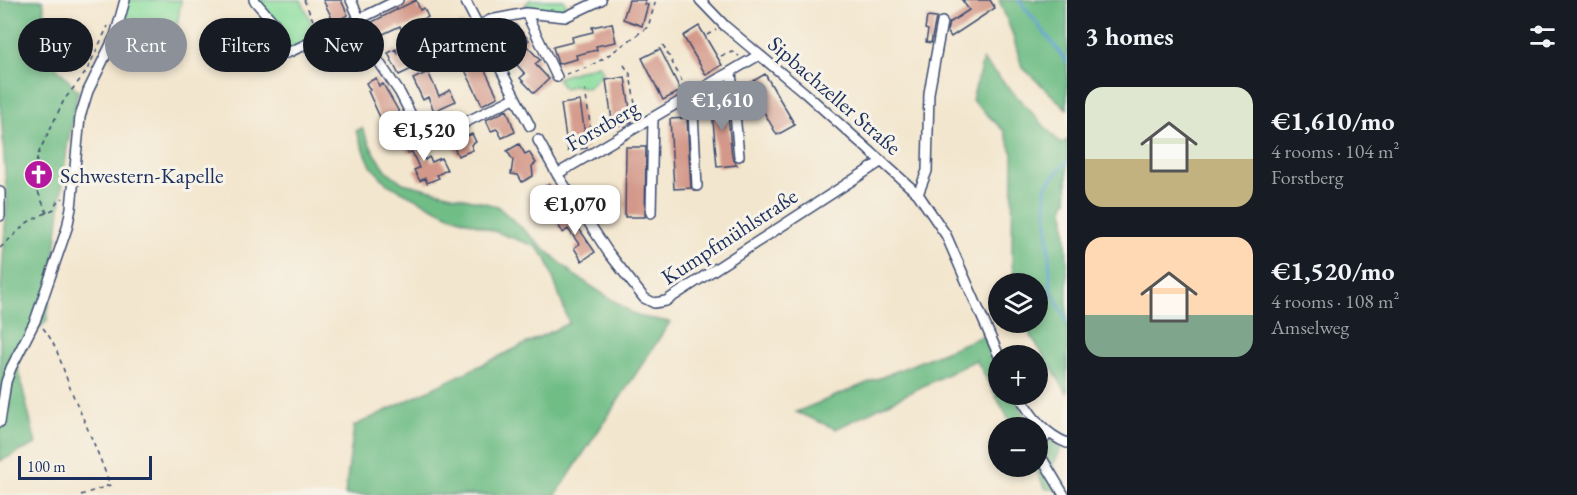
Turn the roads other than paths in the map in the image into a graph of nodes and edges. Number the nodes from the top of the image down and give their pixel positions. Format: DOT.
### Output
graph roads {
  1 [pos="124,0"];
  2 [pos="254,0"];
  3 [pos="351,0"];
  4 [pos="398,0"];
  5 [pos="465,0"];
  6 [pos="601,0"];
  7 [pos="700,0"];
  8 [pos="578,5"];
  9 [pos="526,13"];
  10 [pos="358,18"];
  11 [pos="363,18"];
  12 [pos="474,18"];
  13 [pos="500,18"];
  14 [pos="942,22"];
  15 [pos="303,46"];
  16 [pos="759,55"];
  17 [pos="384,69"];
  18 [pos="501,72"];
  19 [pos="731,72"];
  20 [pos="557,77"];
  21 [pos="694,94"];
  22 [pos="514,98"];
  23 [pos="649,120"];
  24 [pos="530,126"];
  25 [pos="538,140"];
  26 [pos="739,156"];
  27 [pos="882,161"];
  28 [pos="557,174"];
  29 [pos="697,186"];
  30 [pos="0,192"];
  31 [pos="918,194"];
  32 [pos="651,213"];
  33 [pos="0,216"];
  34 [pos="994,345"];
  35 [pos="1024,405"];
  36 [pos="0,422"];
  37 [pos="1049,433"];
  38 [pos="1067,443"];
  39 [pos="1064,495"];
  1 -- 36 [label="street"];
  2 -- 15 [label="street"];
  3 -- 10 [label="street"];
  4 -- 11 [label="street"];
  5 -- 12 [label="street"];
  6 -- 8 [label="street"];
  7 -- 16 [label="street, Sipbachzeller Straße"];
  8 -- 9 [label="street"];
  9 -- 13 [label="street"];
  9 -- 20 [label="street"];
  14 -- 31 [label="street, Sipbachzeller Straße"];
  16 -- 19 [label="street, Forstberg"];
  16 -- 27 [label="street, Sipbachzeller Straße"];
  17 -- 22 [label="street"];
  18 -- 22 [label="street"];
  19 -- 21 [label="street, Forstberg"];
  19 -- 26 [label="street"];
  21 -- 23 [label="street, Forstberg"];
  21 -- 29 [label="street"];
  22 -- 24 [label="street"];
  23 -- 28 [label="street, Forstberg"];
  23 -- 32 [label="street"];
  25 -- 28 [label="street, Kumpfmühlstraße"];
  27 -- 28 [label="street, Kumpfmühlstraße"];
  27 -- 31 [label="street, Sipbachzeller Straße"];
  30 -- 33 [label="street"];
  31 -- 34 [label="street, Sipbachzeller Straße"];
  35 -- 37 [label="street"];
  37 -- 38 [label="street"];
  37 -- 39 [label="street"];
}
